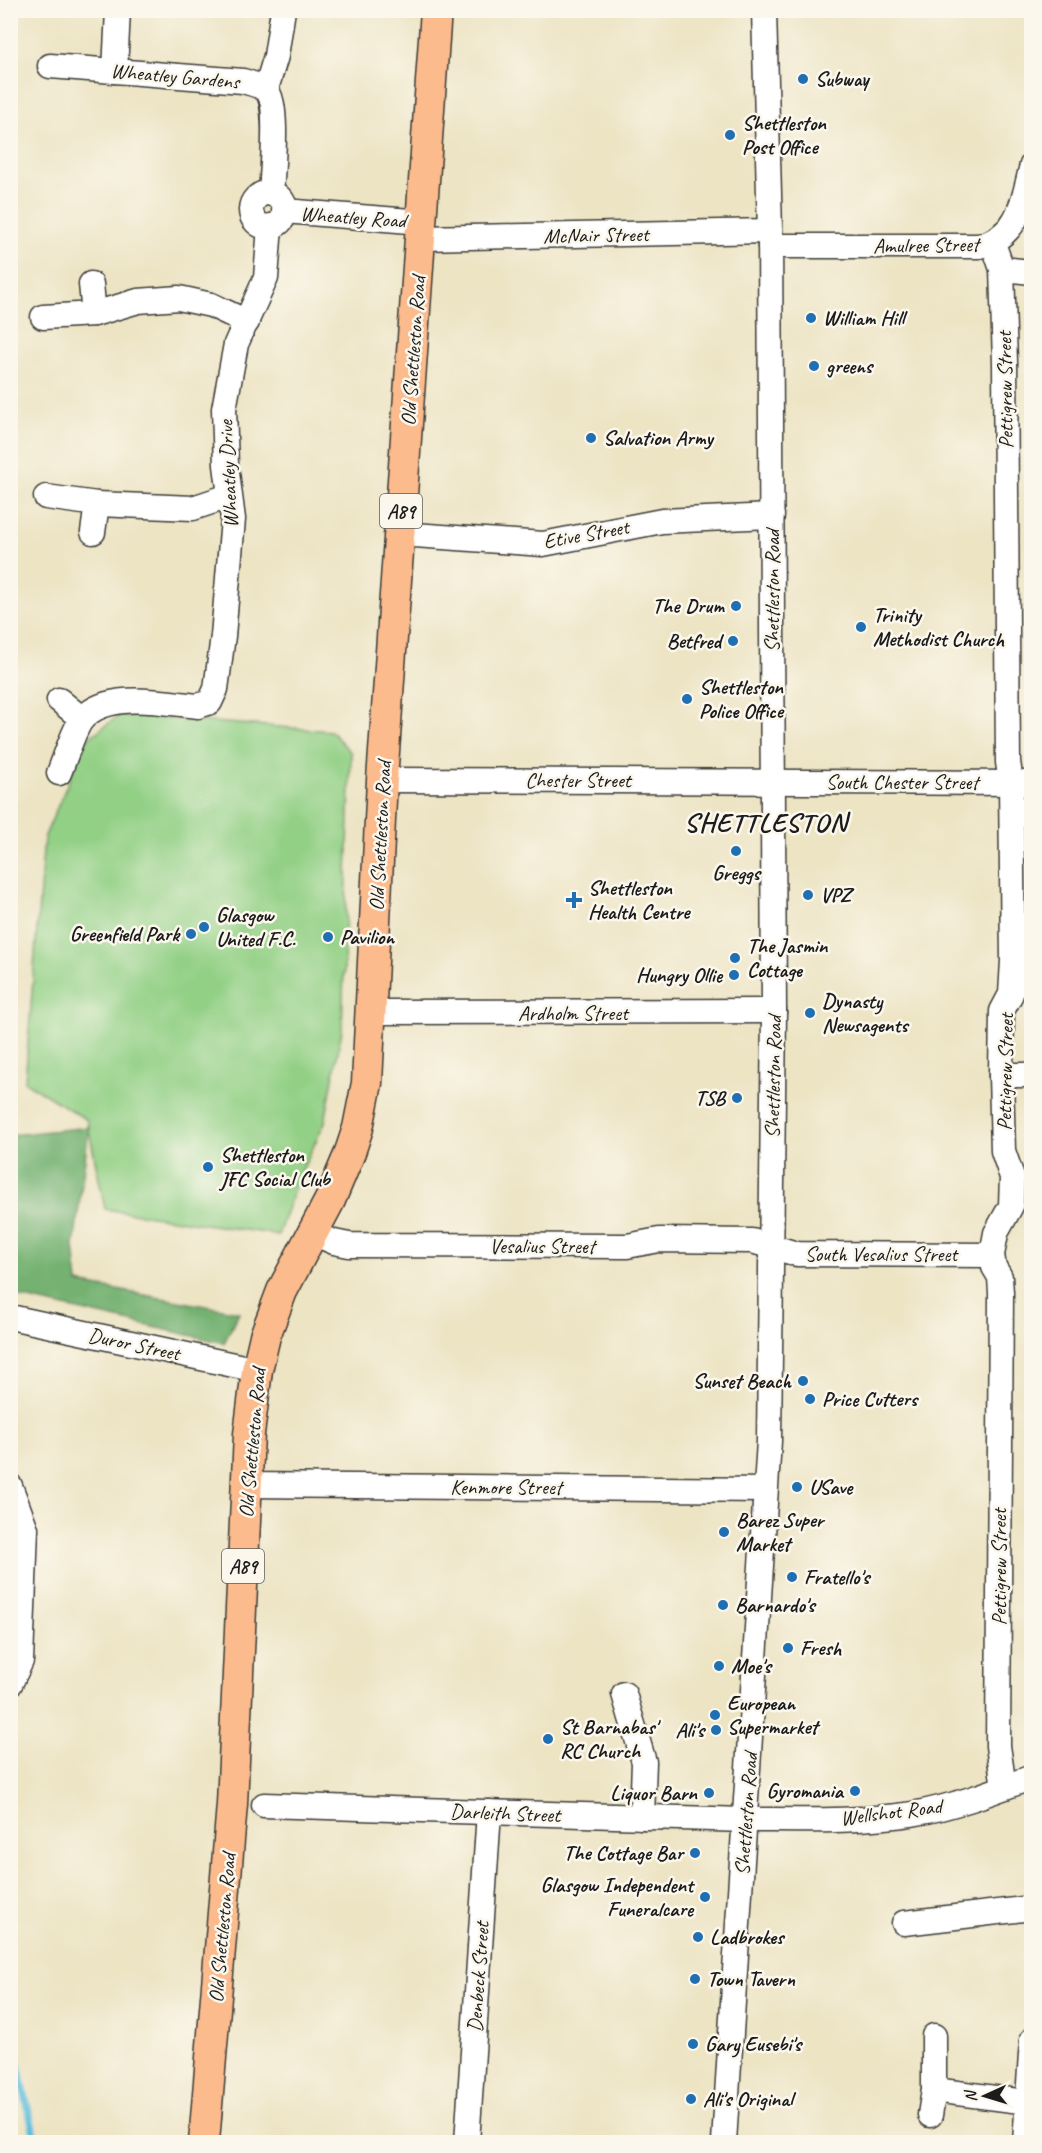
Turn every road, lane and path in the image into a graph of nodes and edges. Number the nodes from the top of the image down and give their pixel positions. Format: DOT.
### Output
graph roads {
  1 [pos="118,10"];
  2 [pos="283,10"];
  3 [pos="436,10"];
  4 [pos="764,10"];
  5 [pos="50,66"];
  6 [pos="115,71"];
  7 [pos="266,89"];
  8 [pos="1032,165"];
  9 [pos="275,210"];
  10 [pos="422,230"];
  11 [pos="770,238"];
  12 [pos="993,243"];
  13 [pos="1002,269"];
  14 [pos="1032,272"];
  15 [pos="91,284"];
  16 [pos="94,314"];
  17 [pos="43,317"];
  18 [pos="247,322"];
  19 [pos="229,496"];
  20 [pos="46,498"];
  21 [pos="97,504"];
  22 [pos="772,516"];
  23 [pos="93,532"];
  24 [pos="400,534"];
  25 [pos="59,700"];
  26 [pos="81,719"];
  27 [pos="59,773"];
  28 [pos="382,780"];
  29 [pos="773,782"];
  30 [pos="1021,783"];
  31 [pos="774,1011"];
  32 [pos="371,1012"];
  33 [pos="1001,1075"];
  34 [pos="1032,1075"];
  35 [pos="313,1233"];
  36 [pos="771,1247"];
  37 [pos="992,1255"];
  38 [pos="10,1317"];
  39 [pos="256,1370"];
  40 [pos="246,1485"];
  41 [pos="10,1486"];
  42 [pos="765,1490"];
  43 [pos="10,1684"];
  44 [pos="624,1694"];
  45 [pos="1032,1777"];
  46 [pos="1004,1788"];
  47 [pos="264,1805"];
  48 [pos="489,1812"];
  49 [pos="642,1817"];
  50 [pos="746,1820"];
  51 [pos="1032,1908"];
  52 [pos="904,1923"];
  53 [pos="934,2036"];
  54 [pos="1032,2040"];
  55 [pos="934,2090"];
  56 [pos="1027,2102"];
  57 [pos="930,2115"];
  58 [pos="204,2142"];
  59 [pos="467,2142"];
  60 [pos="724,2142"];
  61 [pos="1025,2142"];
  1 -- 6 [label="street"];
  2 -- 7 [label="street"];
  3 -- 10 [label="main road, Old Shettleston Road / A89"];
  4 -- 11 [label="street, Shettleston Road"];
  5 -- 6 [label="street, Wheatley Gardens"];
  6 -- 7 [label="street, Wheatley Gardens"];
  7 -- 9 [label="street, Wheatley Gardens"];
  8 -- 12 [label="street, Amulree Street"];
  9 -- 10 [label="street, Wheatley Road"];
  9 -- 18 [label="street, Wheatley Drive"];
  10 -- 11 [label="street, McNair Street"];
  10 -- 24 [label="main road, Old Shettleston Road / A89"];
  11 -- 12 [label="street, Amulree Street"];
  11 -- 22 [label="street, Shettleston Road"];
  12 -- 13 [label="street, Pettigrew Street"];
  13 -- 14 [label="street"];
  13 -- 30 [label="street, Pettigrew Street"];
  15 -- 16 [label="street"];
  16 -- 17 [label="street"];
  16 -- 18 [label="street"];
  18 -- 19 [label="street, Wheatley Drive"];
  19 -- 21 [label="street"];
  19 -- 26 [label="street, Wheatley Drive"];
  20 -- 21 [label="street"];
  21 -- 23 [label="street"];
  22 -- 24 [label="street, Etive Street"];
  22 -- 29 [label="street, Shettleston Road"];
  24 -- 28 [label="main road, Old Shettleston Road / A89"];
  25 -- 26 [label="street"];
  26 -- 27 [label="street"];
  28 -- 29 [label="street, Chester Street"];
  28 -- 32 [label="main road, Old Shettleston Road / A89"];
  29 -- 30 [label="street, South Chester Street"];
  29 -- 31 [label="street, Shettleston Road"];
  30 -- 33 [label="street, Pettigrew Street"];
  31 -- 32 [label="street, Ardholm Street"];
  31 -- 36 [label="street, Shettleston Road"];
  32 -- 35 [label="main road, Old Shettleston Road / A89"];
  33 -- 34 [label="street"];
  33 -- 37 [label="street, Pettigrew Street"];
  35 -- 36 [label="street, Vesalius Street"];
  35 -- 39 [label="main road, Old Shettleston Road / A89"];
  36 -- 37 [label="street, South Vesalius Street"];
  36 -- 42 [label="street, Shettleston Road"];
  37 -- 46 [label="street, Pettigrew Street"];
  38 -- 39 [label="street, Duror Street"];
  39 -- 40 [label="main road, Old Shettleston Road / A89"];
  40 -- 42 [label="street, Kenmore Street"];
  40 -- 58 [label="main road, Old Shettleston Road / A89"];
  41 -- 43 [label="street"];
  42 -- 50 [label="street, Shettleston Road"];
  44 -- 49 [label="street"];
  45 -- 46 [label="street, Wellshot Road"];
  46 -- 50 [label="street, Wellshot Road"];
  47 -- 48 [label="street, Darleith Street"];
  48 -- 49 [label="street, Darleith Street"];
  48 -- 59 [label="street, Denbeck Street"];
  49 -- 50 [label="street, Darleith Street"];
  50 -- 60 [label="street, Shettleston Road"];
  51 -- 52 [label="street"];
  53 -- 55 [label="street"];
  54 -- 56 [label="street"];
  55 -- 56 [label="street"];
  55 -- 57 [label="street"];
  56 -- 61 [label="street"];
}
